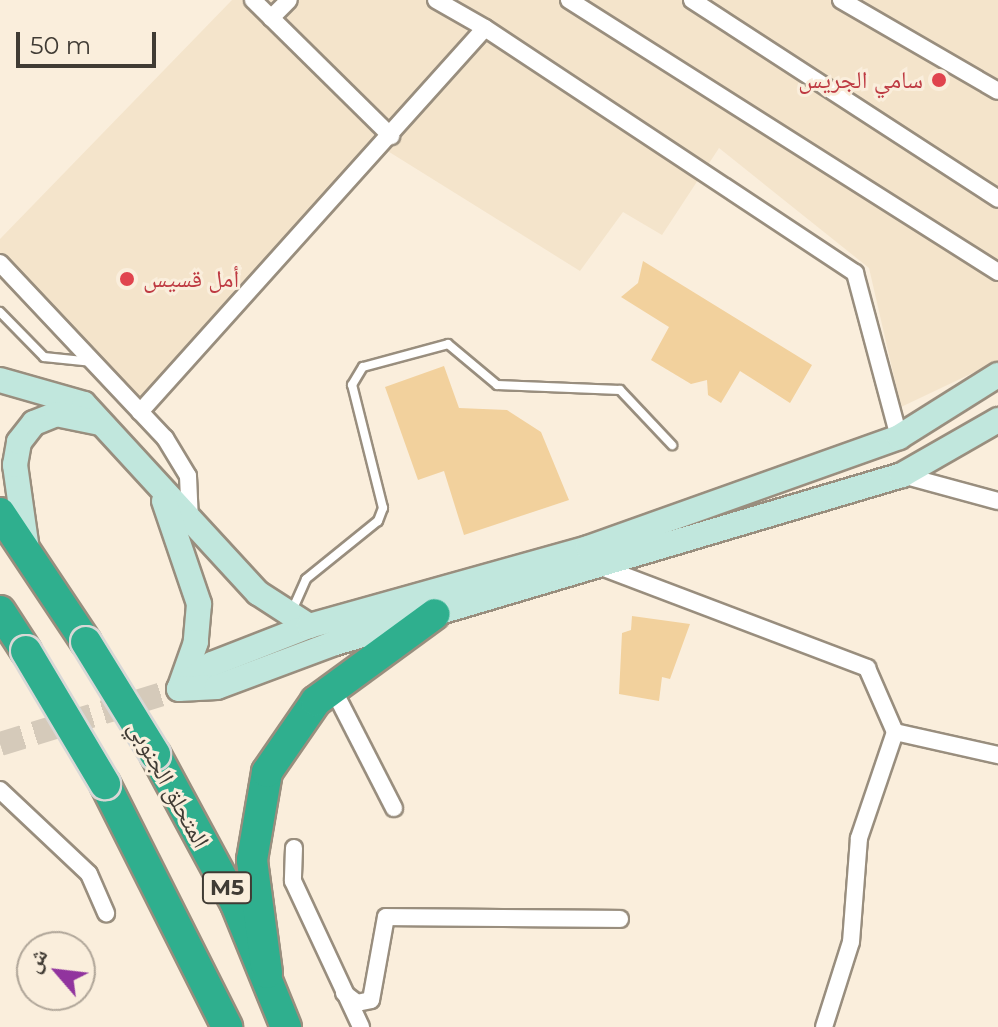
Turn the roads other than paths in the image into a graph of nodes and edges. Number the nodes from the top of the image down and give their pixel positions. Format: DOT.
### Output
graph roads {
  1 [pos="253,0"];
  2 [pos="289,0"];
  3 [pos="436,0"];
  4 [pos="569,0"];
  5 [pos="692,0"];
  6 [pos="841,0"];
  7 [pos="271,18"];
  8 [pos="485,28"];
  9 [pos="998,91"];
  10 [pos="391,136"];
  11 [pos="998,199"];
  12 [pos="0,263"];
  13 [pos="998,272"];
  14 [pos="0,312"];
  15 [pos="93,361"];
  16 [pos="998,375"];
  17 [pos="0,380"];
  18 [pos="956,402"];
  19 [pos="140,412"];
  20 [pos="998,420"];
  21 [pos="106,425"];
  22 [pos="970,436"];
  23 [pos="899,437"];
  24 [pos="672,445"];
  25 [pos="902,475"];
  26 [pos="163,496"];
  27 [pos="998,501"];
  28 [pos="0,513"];
  29 [pos="190,523"];
  30 [pos="27,554"];
  31 [pos="598,565"];
  32 [pos="0,611"];
  33 [pos="435,614"];
  34 [pos="299,622"];
  35 [pos="332,687"];
  36 [pos="179,689"];
  37 [pos="895,732"];
  38 [pos="998,755"];
  39 [pos="0,790"];
  40 [pos="394,808"];
  41 [pos="294,848"];
  42 [pos="106,913"];
  43 [pos="620,919"];
  44 [pos="267,973"];
  45 [pos="344,993"];
  46 [pos="224,1023"];
  47 [pos="286,1027"];
  48 [pos="361,1027"];
  49 [pos="824,1027"];
  1 -- 7 [label="street"];
  2 -- 7 [label="street"];
  3 -- 8 [label="street"];
  4 -- 13 [label="street"];
  5 -- 11 [label="street"];
  6 -- 9 [label="street"];
  7 -- 10 [label="street"];
  8 -- 10 [label="street"];
  8 -- 23 [label="street"];
  10 -- 19 [label="street"];
  12 -- 15 [label="street"];
  14 -- 15 [label="lane"];
  15 -- 19 [label="street"];
  16 -- 18 [label="main road"];
  17 -- 21 [label="main road"];
  18 -- 22 [label="main road"];
  18 -- 23 [label="main road"];
  19 -- 29 [label="street"];
  20 -- 22 [label="main road"];
  21 -- 26 [label="main road"];
  21 -- 30 [label="main road, المتحلق الجنوبي"];
  22 -- 25 [label="main road"];
  23 -- 34 [label="main road"];
  24 -- 34 [label="lane"];
  25 -- 27 [label="street"];
  25 -- 31 [label="main road"];
  26 -- 29 [label="main road"];
  26 -- 36 [label="main road"];
  28 -- 30 [label="highway, المتحلق الجنوبي / M5"];
  29 -- 34 [label="main road"];
  30 -- 44 [label="highway, المتحلق الجنوبي / M5, bridge"];
  31 -- 33 [label="main road"];
  31 -- 37 [label="street"];
  32 -- 46 [label="highway, M5, bridge"];
  33 -- 35 [label="highway"];
  33 -- 36 [label="main road"];
  34 -- 36 [label="main road"];
  35 -- 40 [label="street"];
  35 -- 44 [label="highway"];
  37 -- 38 [label="street"];
  37 -- 49 [label="street"];
  39 -- 42 [label="street"];
  41 -- 45 [label="street"];
  43 -- 45 [label="street"];
  44 -- 47 [label="highway, المتحلق الجنوبي / M5"];
  45 -- 48 [label="street"];
}
